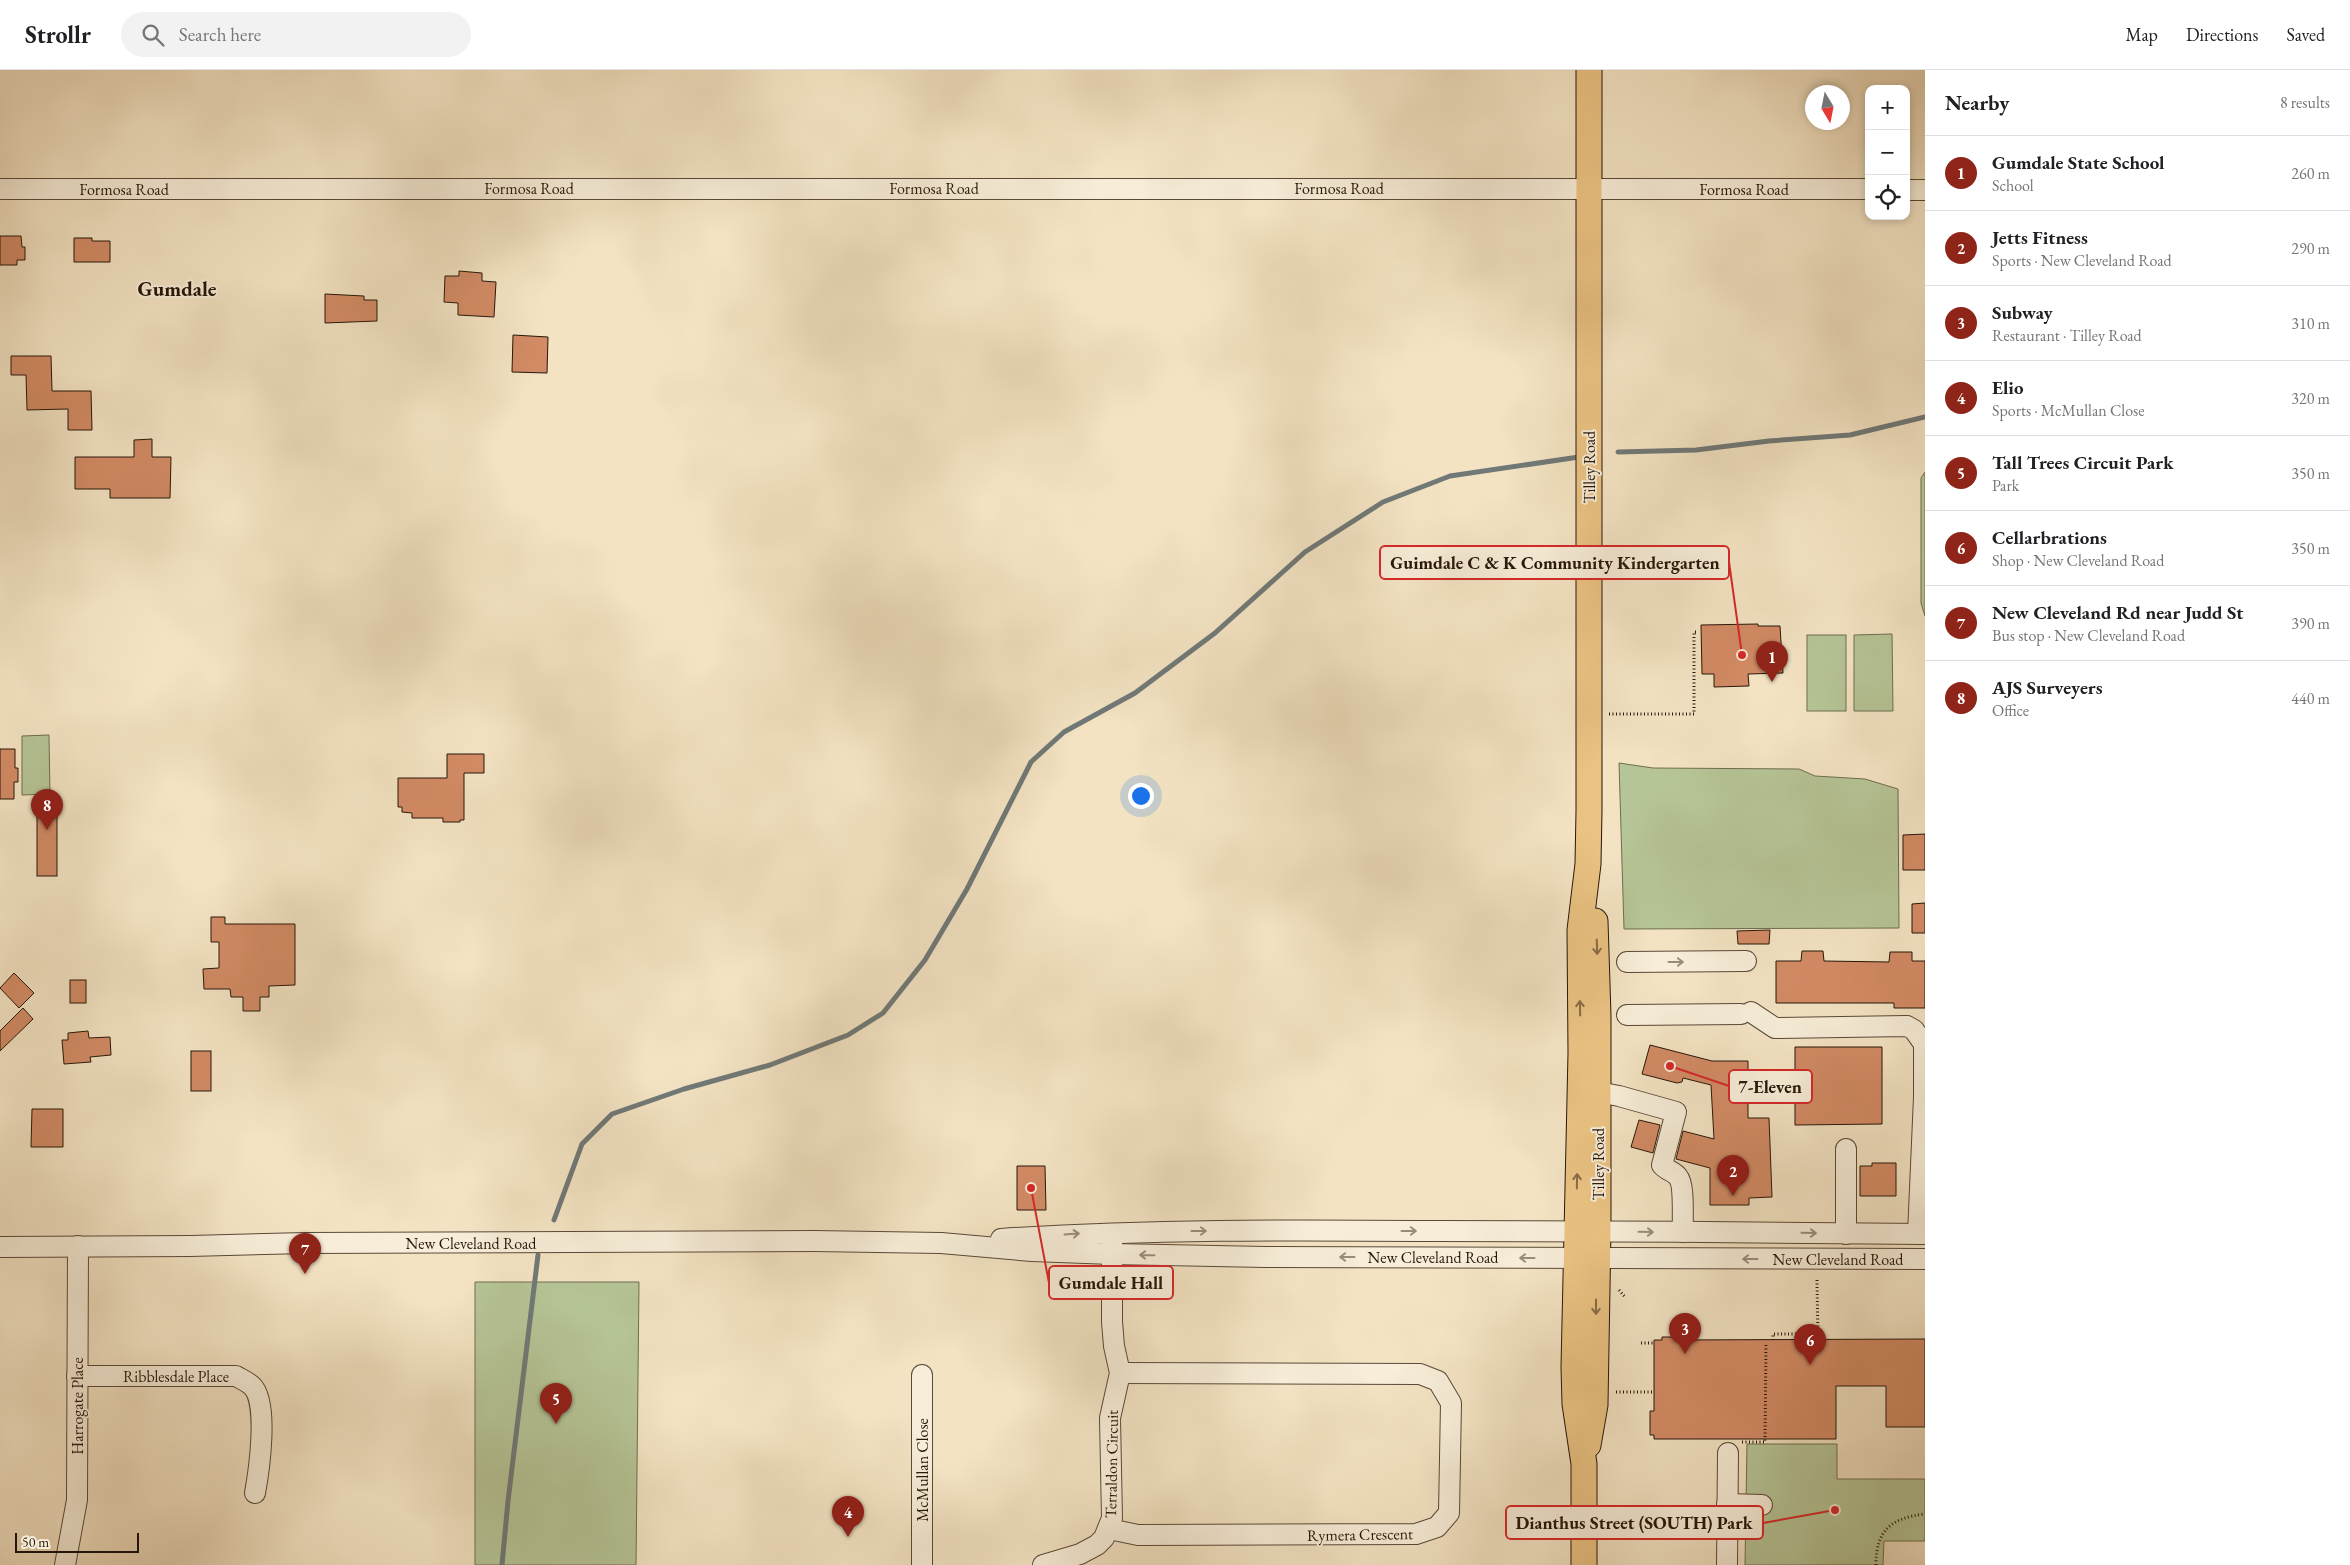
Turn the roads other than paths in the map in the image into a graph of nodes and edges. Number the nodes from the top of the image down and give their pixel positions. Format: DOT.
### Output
graph roads {
  1 [pos="1589,70"];
  2 [pos="1589,188"];
  3 [pos="0,189"];
  4 [pos="1865,189"];
  5 [pos="1910,190"];
  6 [pos="1925,190"];
  7 [pos="1588,864"];
  8 [pos="1746,961"];
  9 [pos="1627,962"];
  10 [pos="1628,1015"];
  11 [pos="1598,1092"];
  12 [pos="1846,1149"];
  13 [pos="1587,1230"];
  14 [pos="1112,1232"];
  15 [pos="1682,1232"];
  16 [pos="1846,1234"];
  17 [pos="1922,1234"];
  18 [pos="941,1243"];
  19 [pos="78,1246"];
  20 [pos="0,1247"];
  21 [pos="1112,1254"];
  22 [pos="1586,1258"];
  23 [pos="1925,1259"];
  24 [pos="1120,1373"];
  25 [pos="922,1375"];
  26 [pos="77,1376"];
  27 [pos="1728,1453"];
  28 [pos="255,1493"];
  29 [pos="1727,1504"];
  30 [pos="1762,1505"];
  31 [pos="1109,1529"];
  32 [pos="65,1565"];
  33 [pos="922,1565"];
  34 [pos="1043,1565"];
  35 [pos="1584,1565"];
  36 [pos="1727,1565"];
  1 -- 2 [label="main road, Tilley Road"];
  2 -- 3 [label="street, Formosa Road"];
  2 -- 4 [label="street, Formosa Road"];
  2 -- 7 [label="main road, Tilley Road"];
  5 -- 6 [label="street"];
  7 -- 11 [label="main road, Tilley Road, one-way"];
  13 -- 7 [label="main road, Tilley Road, one-way"];
  9 -- 8 [label="street, one-way"];
  10 -- 17 [label="street"];
  11 -- 13 [label="main road, Tilley Road"];
  11 -- 15 [label="street"];
  12 -- 16 [label="street"];
  14 -- 13 [label="street, New Cleveland Road, one-way"];
  13 -- 15 [label="street, New Cleveland Road, one-way"];
  13 -- 22 [label="main road, Tilley Road"];
  18 -- 14 [label="street, New Cleveland Road, one-way"];
  14 -- 21 [label="street, Terraldon Circuit"];
  15 -- 16 [label="street, New Cleveland Road, one-way"];
  16 -- 17 [label="street, New Cleveland Road"];
  18 -- 19 [label="street, New Cleveland Road"];
  18 -- 21 [label="street, New Cleveland Road"];
  19 -- 20 [label="street, New Cleveland Road"];
  19 -- 26 [label="street, Harrogate Place"];
  22 -- 21 [label="street, New Cleveland Road, one-way"];
  21 -- 24 [label="street, Terraldon Circuit"];
  23 -- 22 [label="street, New Cleveland Road, one-way"];
  22 -- 35 [label="main road, Tilley Road"];
  24 -- 31 [label="street, Terraldon Circuit"];
  24 -- 31 [label="street, Rymera Crescent"];
  25 -- 33 [label="street, McMullan Close"];
  26 -- 28 [label="street, Ribblesdale Place"];
  26 -- 32 [label="street, Harrogate Place"];
  27 -- 29 [label="street"];
  29 -- 30 [label="street"];
  29 -- 36 [label="street"];
  31 -- 34 [label="street, Terraldon Circuit"];
}
